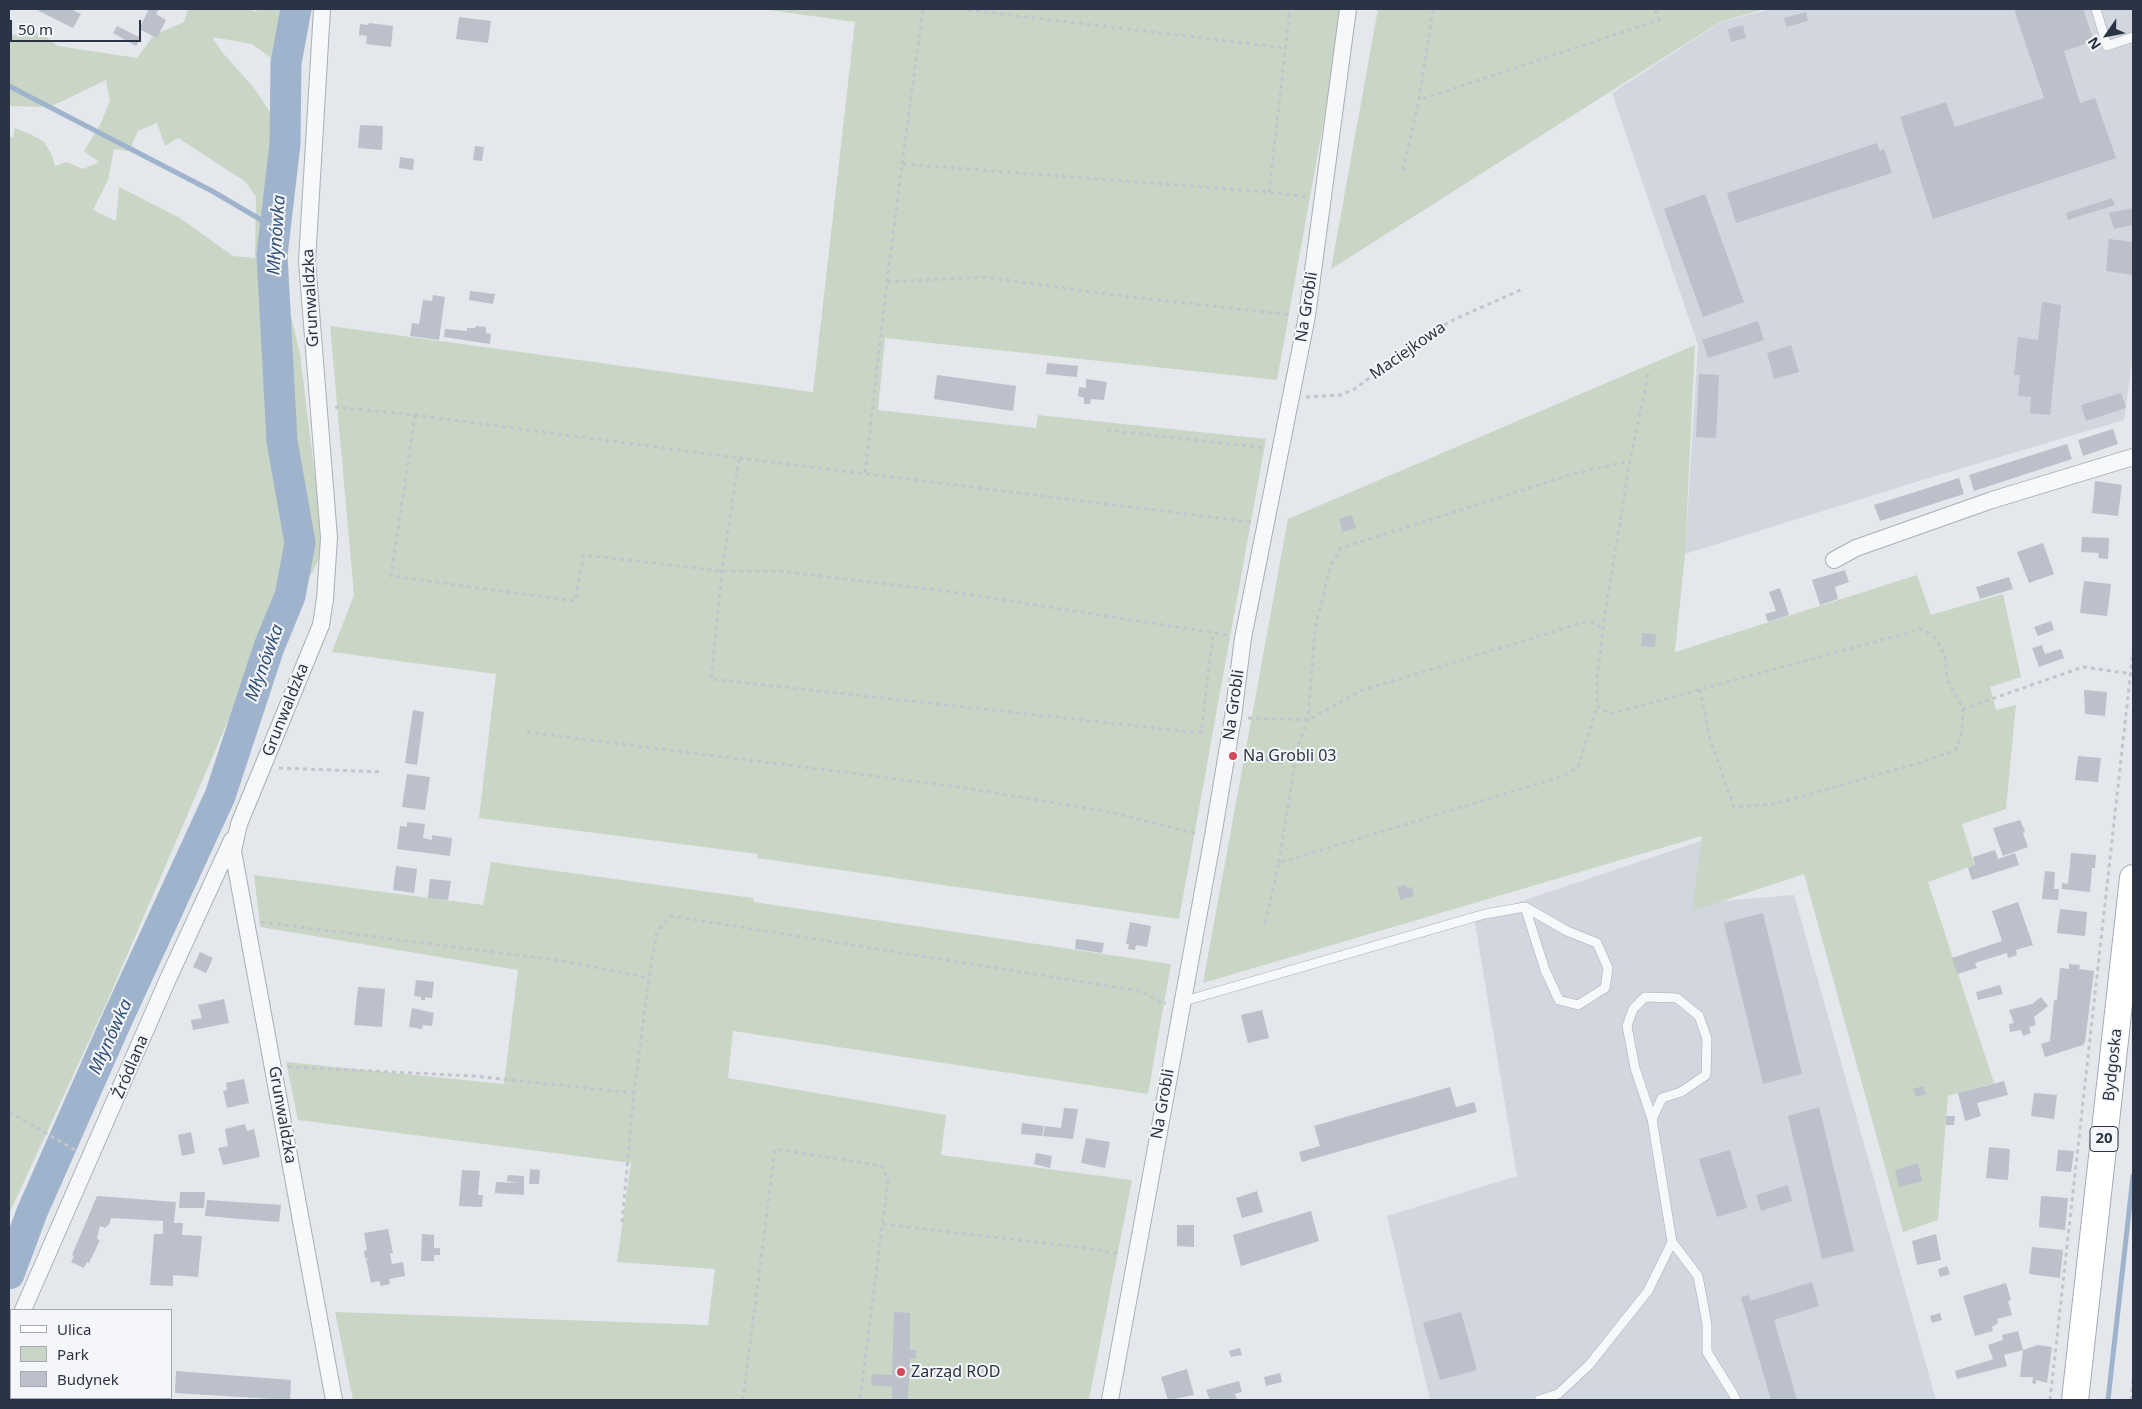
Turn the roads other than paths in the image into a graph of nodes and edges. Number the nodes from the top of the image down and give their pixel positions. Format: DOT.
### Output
graph roads {
  1 [pos="322,9"];
  2 [pos="1348,9"];
  3 [pos="2096,9"];
  4 [pos="2133,37"];
  5 [pos="2133,458"];
  6 [pos="1834,560"];
  7 [pos="239,824"];
  8 [pos="2133,878"];
  9 [pos="1525,907"];
  10 [pos="1181,1002"];
  11 [pos="1652,1119"];
  12 [pos="1672,1242"];
  13 [pos="23,1309"];
  14 [pos="334,1400"];
  15 [pos="1110,1400"];
  16 [pos="1539,1400"];
  17 [pos="1736,1400"];
  18 [pos="2075,1400"];
  1 -- 7 [label="street, Grunwaldzka"];
  2 -- 10 [label="street, Na Grobli"];
  3 -- 4 [label="lane"];
  5 -- 6 [label="street"];
  7 -- 13 [label="street, Źródlana"];
  7 -- 14 [label="street, Grunwaldzka"];
  8 -- 18 [label="main road, Bydgoska / 20"];
  9 -- 9 [label="lane"];
  9 -- 10 [label="lane"];
  10 -- 15 [label="street, Na Grobli"];
  11 -- 11 [label="lane"];
  11 -- 12 [label="lane"];
  12 -- 16 [label="lane"];
  12 -- 17 [label="lane"];
}
